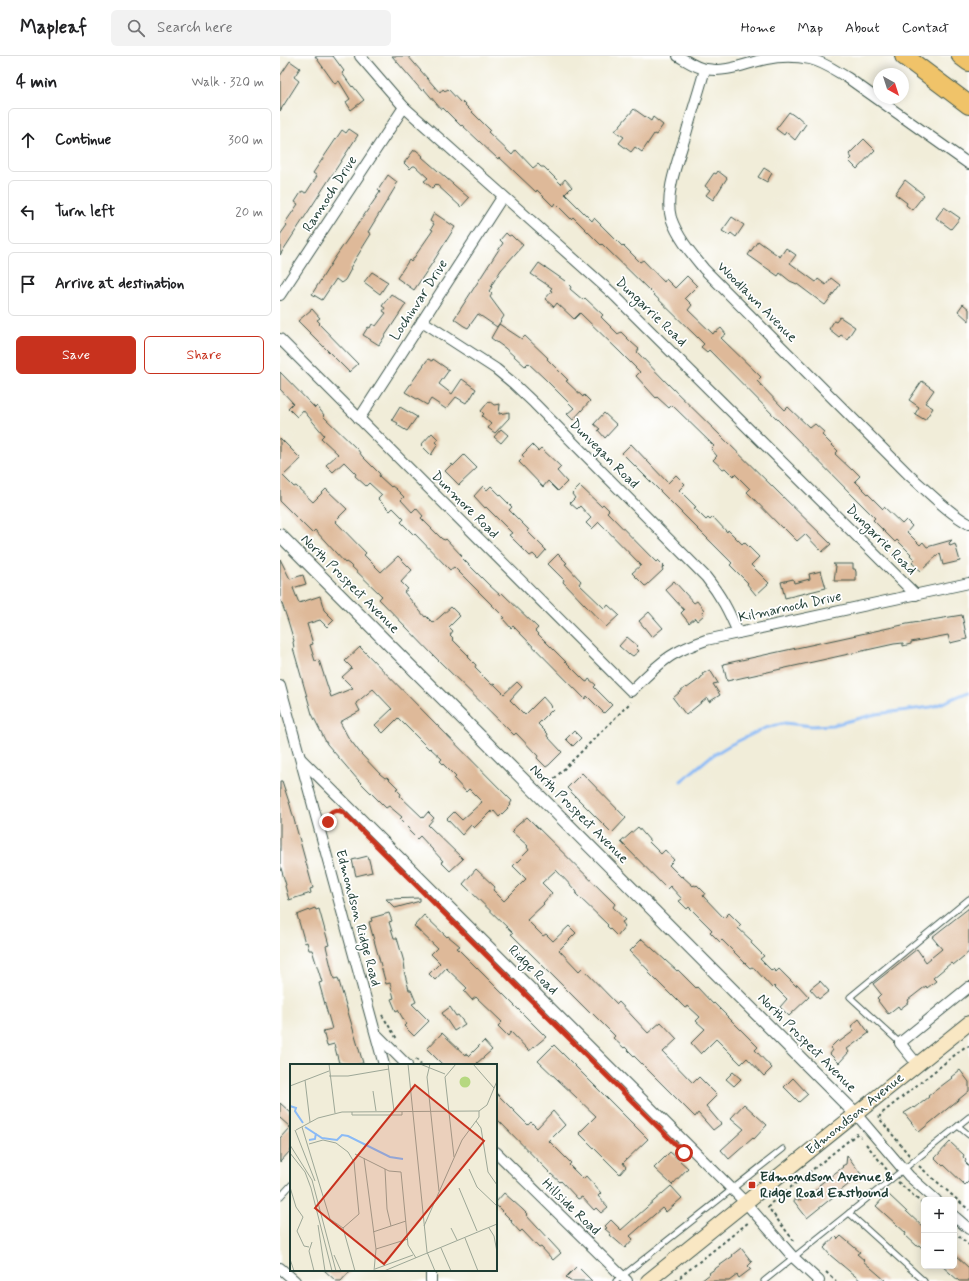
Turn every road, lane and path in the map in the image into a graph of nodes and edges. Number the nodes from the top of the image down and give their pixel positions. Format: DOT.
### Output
graph roads {
  1 [pos="360,56"];
  2 [pos="678,56"];
  3 [pos="904,56"];
  4 [pos="961,56"];
  5 [pos="969,62"];
  6 [pos="918,67"];
  7 [pos="705,69"];
  8 [pos="969,105"];
  9 [pos="404,107"];
  10 [pos="969,112"];
  11 [pos="969,164"];
  12 [pos="503,196"];
  13 [pos="280,295"];
  14 [pos="422,321"];
  15 [pos="280,339"];
  16 [pos="359,419"];
  17 [pos="969,524"];
  18 [pos="280,534"];
  19 [pos="969,583"];
  20 [pos="916,595"];
  21 [pos="738,633"];
  22 [pos="280,685"];
  23 [pos="631,691"];
  24 [pos="631,702"];
  25 [pos="301,758"];
  26 [pos="546,787"];
  27 [pos="341,811"];
  28 [pos="328,822"];
  29 [pos="969,899"];
  30 [pos="969,987"];
  31 [pos="380,1012"];
  32 [pos="968,1025"];
  33 [pos="375,1034"];
  34 [pos="900,1043"];
  35 [pos="401,1044"];
  36 [pos="969,1047"];
  37 [pos="413,1056"];
  38 [pos="384,1064"];
  39 [pos="406,1064"];
  40 [pos="420,1064"];
  41 [pos="917,1064"];
  42 [pos="856,1114"];
  43 [pos="969,1117"];
  44 [pos="958,1126"];
  45 [pos="969,1135"];
  46 [pos="783,1149"];
  47 [pos="497,1153"];
  48 [pos="913,1161"];
  49 [pos="903,1169"];
  50 [pos="893,1177"];
  51 [pos="290,1186"];
  52 [pos="732,1189"];
  53 [pos="933,1197"];
  54 [pos="280,1198"];
  55 [pos="745,1202"];
  56 [pos="921,1202"];
  57 [pos="969,1210"];
  58 [pos="849,1213"];
  59 [pos="957,1219"];
  60 [pos="751,1222"];
  61 [pos="969,1229"];
  62 [pos="955,1233"];
  63 [pos="969,1245"];
  64 [pos="802,1250"];
  65 [pos="793,1257"];
  66 [pos="280,1268"];
  67 [pos="825,1272"];
  68 [pos="622,1279"];
  69 [pos="295,1281"];
  70 [pos="648,1281"];
  71 [pos="675,1281"];
  72 [pos="764,1281"];
  73 [pos="819,1281"];
  74 [pos="836,1281"];
  75 [pos="924,1281"];
  1 -- 9 [label="street, Dungarrie Road"];
  2 -- 7 [label="street"];
  3 -- 6 [label="highway"];
  4 -- 5 [label="highway"];
  6 -- 8 [label="highway"];
  6 -- 10 [label="highway"];
  7 -- 11 [label="street"];
  7 -- 17 [label="street, Woodlawn Avenue"];
  9 -- 12 [label="street, Dungarrie Road"];
  9 -- 13 [label="street, Rannoch Drive"];
  12 -- 14 [label="street, Lochinvar Drive"];
  12 -- 20 [label="street, Dungarrie Road"];
  14 -- 16 [label="street, Lochinvar Drive"];
  14 -- 21 [label="street, Dunvegan Road"];
  15 -- 16 [label="street, Dunmore Road"];
  16 -- 23 [label="street, Dunmore Road"];
  18 -- 42 [label="street, North Prospect Avenue"];
  19 -- 20 [label="street, Kilmarnoch Drive"];
  20 -- 21 [label="street, Kilmarnoch Drive"];
  21 -- 23 [label="street, Kilmarnoch Drive"];
  22 -- 25 [label="street, Edmondson Ridge Road"];
  24 -- 26 [label="path"];
  25 -- 33 [label="street, Edmondson Ridge Road"];
  25 -- 52 [label="street, Ridge Road"];
  27 -- 28 [label="path"];
  29 -- 34 [label="lane"];
  30 -- 34 [label="street"];
  31 -- 35 [label="path"];
  32 -- 41 [label="main road, Edmondson Avenue"];
  33 -- 38 [label="street, Edmondson Ridge Road"];
  33 -- 39 [label="street"];
  34 -- 41 [label="street"];
  36 -- 48 [label="path"];
  37 -- 40 [label="path"];
  41 -- 42 [label="main road, Edmondson Avenue"];
  42 -- 49 [label="street"];
  42 -- 55 [label="main road, Edmondson Avenue"];
  43 -- 44 [label="lane"];
  44 -- 45 [label="lane"];
  44 -- 48 [label="lane"];
  46 -- 52 [label="lane"];
  47 -- 68 [label="street, Hillside Road"];
  48 -- 49 [label="lane"];
  48 -- 57 [label="path"];
  49 -- 50 [label="lane"];
  49 -- 53 [label="street"];
  50 -- 56 [label="path"];
  50 -- 58 [label="lane"];
  50 -- 64 [label="path"];
  51 -- 54 [label="lane"];
  52 -- 55 [label="street, Ridge Road"];
  52 -- 68 [label="lane"];
  55 -- 65 [label="street, Ridge Road"];
  55 -- 70 [label="main road, Edmondson Avenue"];
  58 -- 64 [label="lane"];
  58 -- 75 [label="lane"];
  59 -- 61 [label="street"];
  60 -- 71 [label="path"];
  62 -- 63 [label="path"];
  64 -- 65 [label="lane"];
  65 -- 72 [label="lane"];
  65 -- 73 [label="street, Ridge Road"];
  66 -- 69 [label="street"];
  67 -- 74 [label="path"];
}
